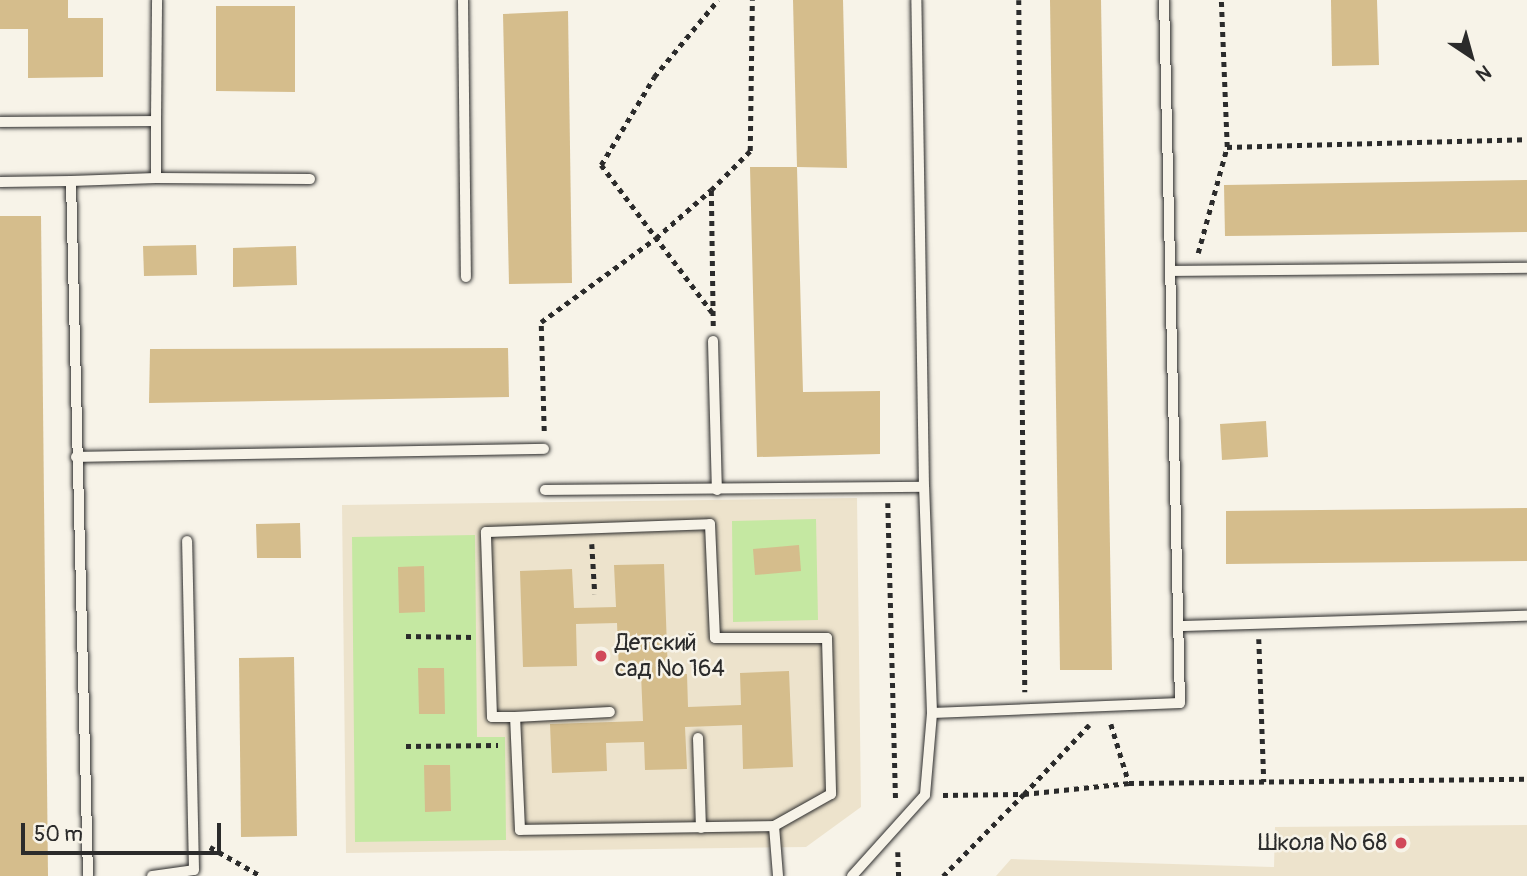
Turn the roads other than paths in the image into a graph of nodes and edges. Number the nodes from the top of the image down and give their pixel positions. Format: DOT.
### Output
graph roads {
  1 [pos="157,0"];
  2 [pos="463,0"];
  3 [pos="916,0"];
  4 [pos="1164,0"];
  5 [pos="156,121"];
  6 [pos="0,122"];
  7 [pos="156,178"];
  8 [pos="310,179"];
  9 [pos="71,181"];
  10 [pos="0,182"];
  11 [pos="1527,268"];
  12 [pos="1171,271"];
  13 [pos="466,277"];
  14 [pos="713,341"];
  15 [pos="544,449"];
  16 [pos="76,457"];
  17 [pos="924,487"];
  18 [pos="545,490"];
  19 [pos="717,490"];
  20 [pos="187,541"];
  21 [pos="1527,616"];
  22 [pos="1180,626"];
  23 [pos="610,712"];
  24 [pos="932,713"];
  25 [pos="515,717"];
  26 [pos="698,738"];
  27 [pos="774,826"];
  28 [pos="701,828"];
  29 [pos="88,876"];
  30 [pos="152,876"];
  31 [pos="778,876"];
  32 [pos="852,876"];
  1 -- 5 [label="lane"];
  2 -- 13 [label="lane"];
  3 -- 17 [label="lane"];
  4 -- 12 [label="lane"];
  5 -- 6 [label="lane"];
  5 -- 7 [label="lane"];
  7 -- 8 [label="lane"];
  7 -- 9 [label="lane"];
  9 -- 10 [label="lane"];
  9 -- 16 [label="lane"];
  11 -- 12 [label="lane"];
  12 -- 22 [label="lane"];
  14 -- 19 [label="lane"];
  15 -- 16 [label="lane"];
  16 -- 29 [label="lane"];
  17 -- 19 [label="lane"];
  17 -- 24 [label="lane"];
  18 -- 19 [label="lane"];
  20 -- 30 [label="lane"];
  21 -- 22 [label="lane"];
  22 -- 24 [label="lane"];
  23 -- 25 [label="lane"];
  24 -- 32 [label="lane"];
  25 -- 27 [label="lane"];
  25 -- 28 [label="lane"];
  26 -- 28 [label="lane"];
  27 -- 28 [label="lane"];
  27 -- 31 [label="lane"];
}
